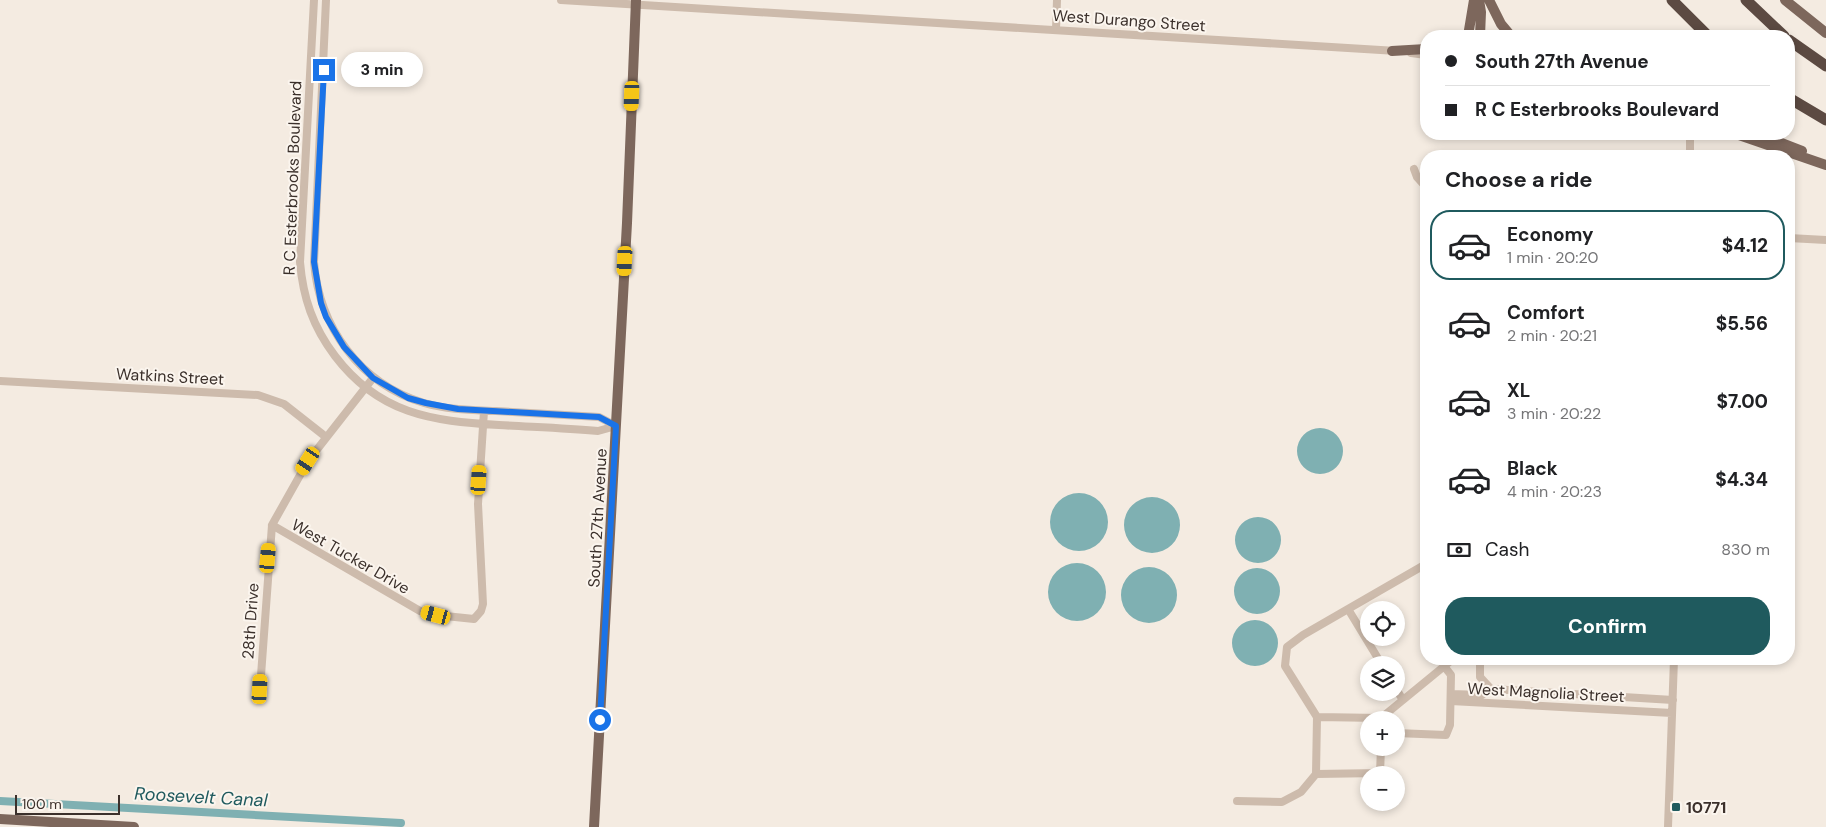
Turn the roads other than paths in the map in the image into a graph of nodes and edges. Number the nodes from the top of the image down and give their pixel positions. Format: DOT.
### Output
graph roads {
  1 [pos="314,0"];
  2 [pos="326,0"];
  3 [pos="561,0"];
  4 [pos="1057,0"];
  5 [pos="1474,0"];
  6 [pos="1479,0"];
  7 [pos="1489,0"];
  8 [pos="1672,0"];
  9 [pos="1746,0"];
  10 [pos="1785,0"];
  11 [pos="636,2"];
  12 [pos="1056,30"];
  13 [pos="1469,30"];
  14 [pos="1480,30"];
  15 [pos="1506,30"];
  16 [pos="1702,30"];
  17 [pos="1778,30"];
  18 [pos="1826,33"];
  19 [pos="1795,44"];
  20 [pos="1420,49"];
  21 [pos="1392,51"];
  22 [pos="1420,54"];
  23 [pos="1826,66"];
  24 [pos="1795,102"];
  25 [pos="1826,120"];
  26 [pos="1689,140"];
  27 [pos="1692,140"];
  28 [pos="1755,140"];
  29 [pos="1773,140"];
  30 [pos="1690,144"];
  31 [pos="1690,150"];
  32 [pos="1786,150"];
  33 [pos="1795,153"];
  34 [pos="1826,163"];
  35 [pos="1414,168"];
  36 [pos="1420,180"];
  37 [pos="1795,238"];
  38 [pos="1826,240"];
  39 [pos="373,378"];
  40 [pos="0,381"];
  41 [pos="365,388"];
  42 [pos="484,411"];
  43 [pos="483,424"];
  44 [pos="616,426"];
  45 [pos="326,437"];
  46 [pos="272,525"];
  47 [pos="1420,567"];
  48 [pos="1348,609"];
  49 [pos="1377,656"];
  50 [pos="1480,665"];
  51 [pos="1674,665"];
  52 [pos="1444,666"];
  53 [pos="260,689"];
  54 [pos="1491,689"];
  55 [pos="1451,697"];
  56 [pos="1405,698"];
  57 [pos="1641,698"];
  58 [pos="1673,700"];
  59 [pos="1402,701"];
  60 [pos="1390,711"];
  61 [pos="1640,712"];
  62 [pos="1672,713"];
  63 [pos="1317,717"];
  64 [pos="1360,718"];
  65 [pos="1405,733"];
  66 [pos="1381,756"];
  67 [pos="1316,774"];
  68 [pos="1237,801"];
  69 [pos="0,819"];
  70 [pos="134,827"];
  71 [pos="594,827"];
  72 [pos="1668,827"];
  1 -- 41 [label="street, R C Esterbrooks Boulevard"];
  2 -- 39 [label="street, R C Esterbrooks Boulevard"];
  3 -- 11 [label="street, West Durango Street"];
  4 -- 12 [label="street"];
  5 -- 13 [label="main road"];
  6 -- 14 [label="main road"];
  7 -- 15 [label="main road"];
  8 -- 16 [label="highway"];
  9 -- 17 [label="highway"];
  10 -- 18 [label="main road"];
  11 -- 12 [label="street, West Durango Street"];
  11 -- 44 [label="main road, South 27th Avenue"];
  12 -- 21 [label="street, West Durango Street"];
  19 -- 23 [label="highway"];
  20 -- 21 [label="main road"];
  21 -- 22 [label="street, West Durango Street"];
  24 -- 25 [label="highway"];
  26 -- 30 [label="street"];
  27 -- 30 [label="street"];
  28 -- 32 [label="main road"];
  29 -- 34 [label="main road"];
  30 -- 31 [label="street"];
  33 -- 34 [label="main road"];
  35 -- 36 [label="street"];
  37 -- 38 [label="street"];
  39 -- 41 [label="street, 28th Drive"];
  39 -- 42 [label="street, R C Esterbrooks Boulevard"];
  40 -- 45 [label="street, Watkins Street"];
  41 -- 43 [label="street, R C Esterbrooks Boulevard"];
  41 -- 45 [label="street, 28th Drive"];
  42 -- 43 [label="street, West Tucker Drive"];
  42 -- 44 [label="street, R C Esterbrooks Boulevard"];
  43 -- 44 [label="street, R C Esterbrooks Boulevard"];
  43 -- 46 [label="street, West Tucker Drive"];
  44 -- 71 [label="main road, South 27th Avenue"];
  45 -- 46 [label="street, 28th Drive"];
  46 -- 53 [label="street, 28th Drive"];
  47 -- 48 [label="street"];
  48 -- 49 [label="street"];
  48 -- 63 [label="street"];
  50 -- 54 [label="street"];
  51 -- 58 [label="street"];
  52 -- 55 [label="street"];
  52 -- 56 [label="street"];
  54 -- 55 [label="street, West Magnolia Street"];
  54 -- 57 [label="street, West Magnolia Street"];
  55 -- 61 [label="street, West Magnolia Street"];
  55 -- 65 [label="street"];
  57 -- 58 [label="street, West Magnolia Street"];
  57 -- 61 [label="street, West Magnolia Street"];
  58 -- 62 [label="street"];
  59 -- 60 [label="street"];
  61 -- 62 [label="street, West Magnolia Street"];
  62 -- 72 [label="street"];
  63 -- 64 [label="street"];
  63 -- 67 [label="street"];
  66 -- 67 [label="street"];
  67 -- 68 [label="street"];
  69 -- 70 [label="main road"];
}
